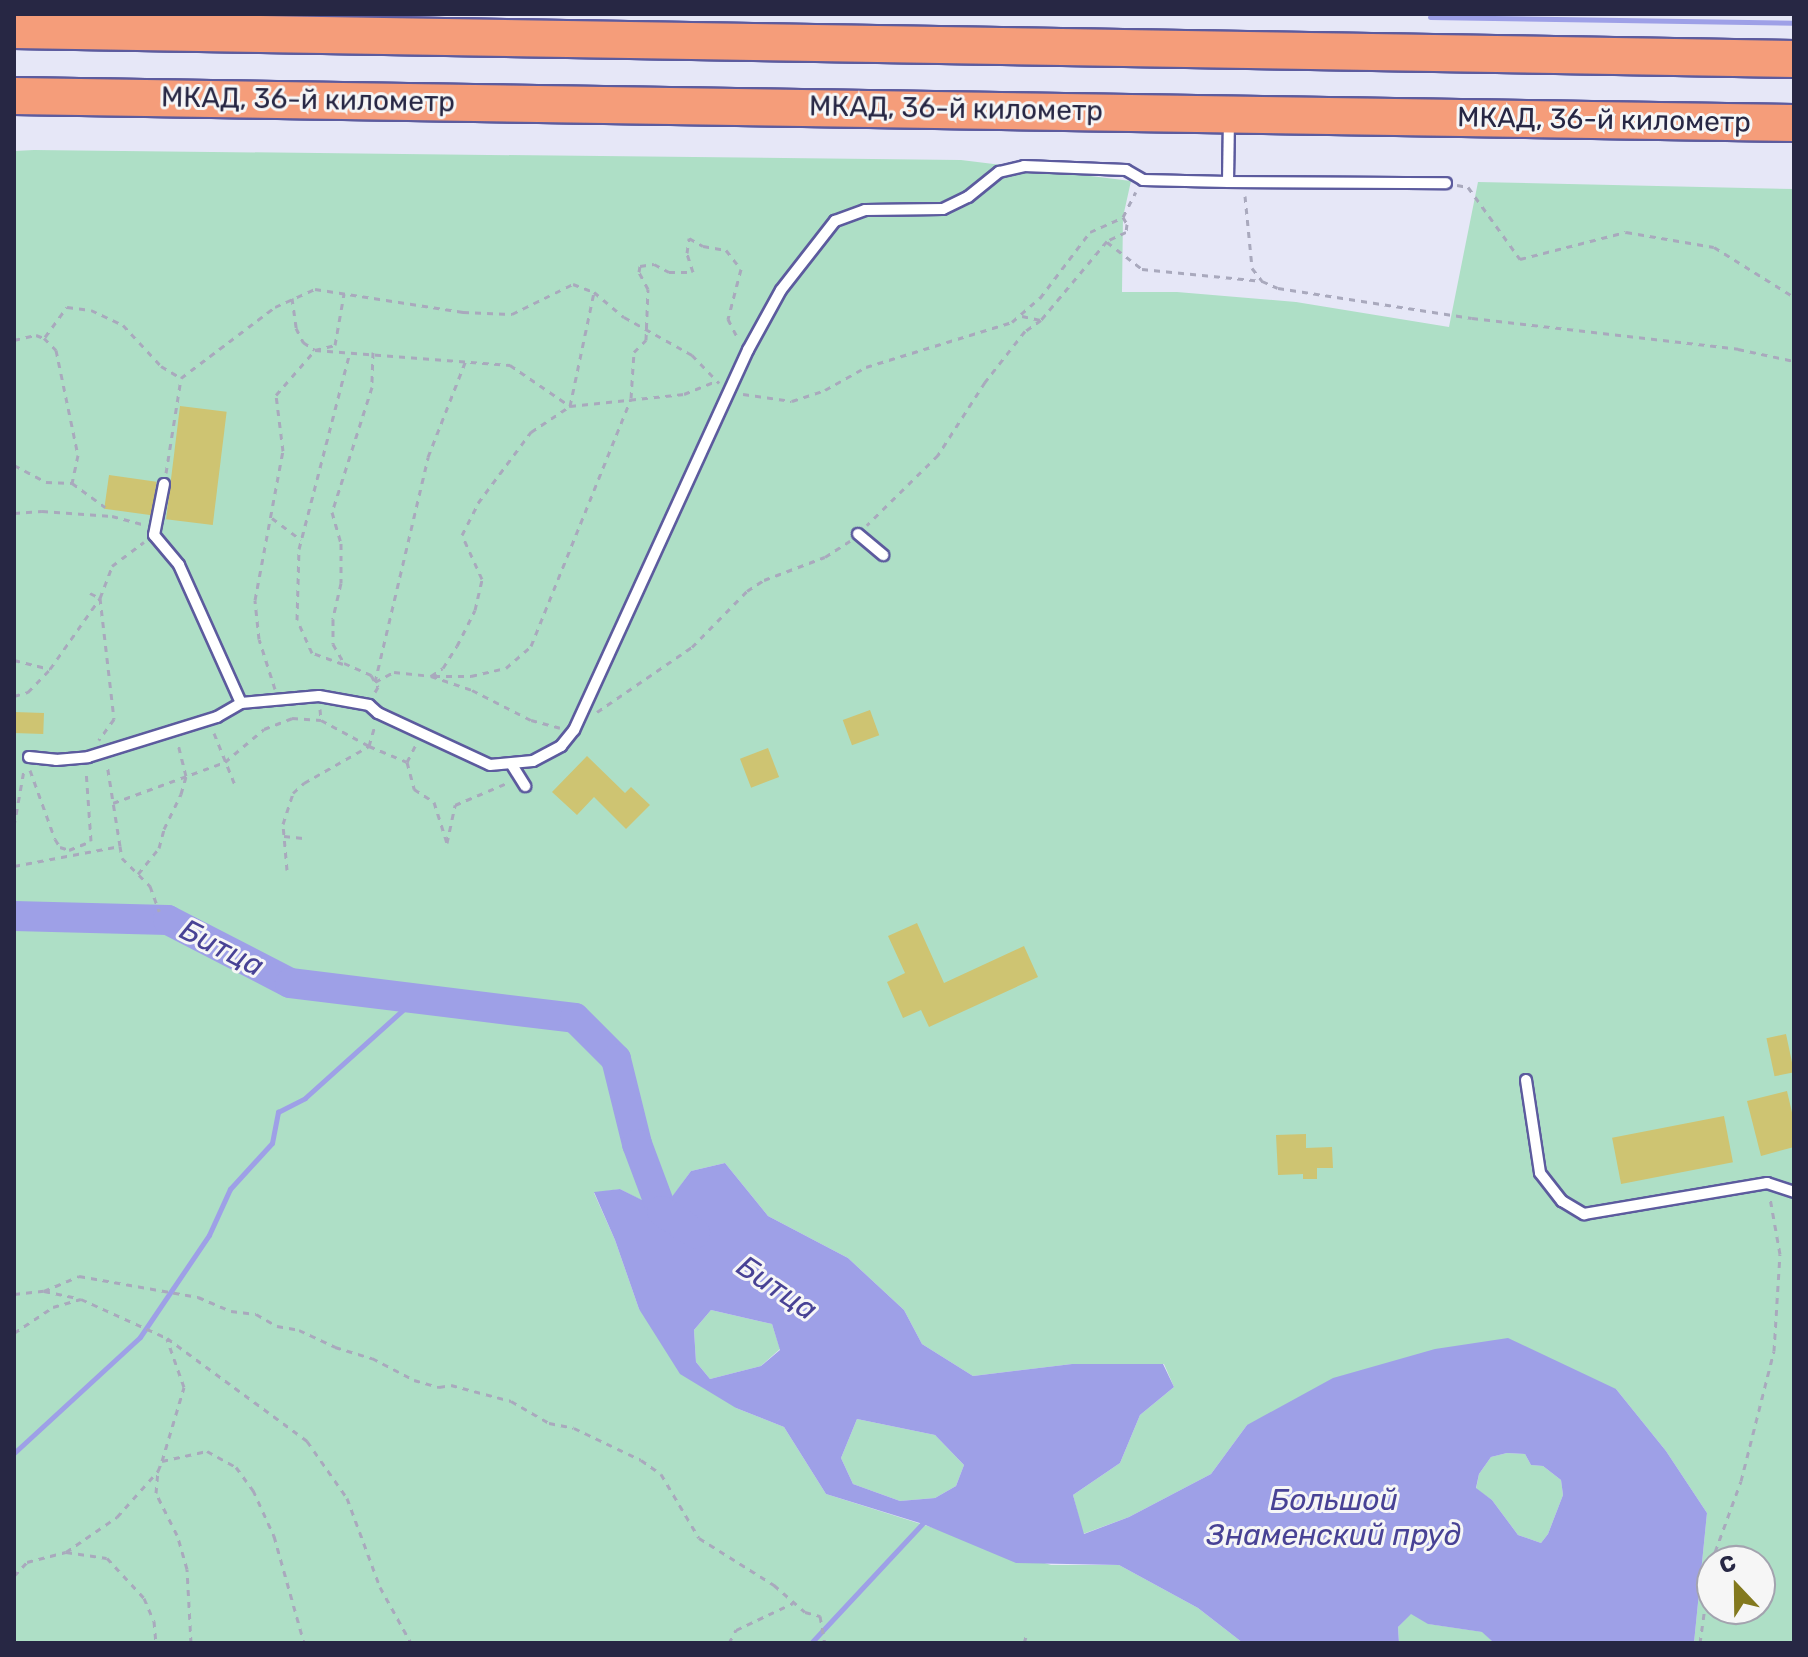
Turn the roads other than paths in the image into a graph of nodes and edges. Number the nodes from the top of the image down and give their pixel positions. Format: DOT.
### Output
graph roads {
  1 [pos="14,30"];
  2 [pos="1794,59"];
  3 [pos="14,96"];
  4 [pos="1229,113"];
  5 [pos="1794,123"];
  6 [pos="1228,182"];
  7 [pos="1446,183"];
  8 [pos="164,484"];
  9 [pos="858,534"];
  10 [pos="883,555"];
  11 [pos="241,703"];
  12 [pos="29,757"];
  13 [pos="512,765"];
  14 [pos="520,782"];
  15 [pos="1526,1080"];
  16 [pos="1794,1192"];
  1 -- 2 [label="highway"];
  3 -- 4 [label="highway, МКАД, 36-й километр"];
  4 -- 5 [label="highway, МКАД, 36-й километр"];
  4 -- 6 [label="lane"];
  6 -- 7 [label="lane"];
  6 -- 13 [label="lane"];
  8 -- 11 [label="lane"];
  9 -- 10 [label="lane"];
  11 -- 12 [label="lane"];
  11 -- 13 [label="lane"];
  13 -- 14 [label="lane"];
  15 -- 16 [label="lane"];
}
